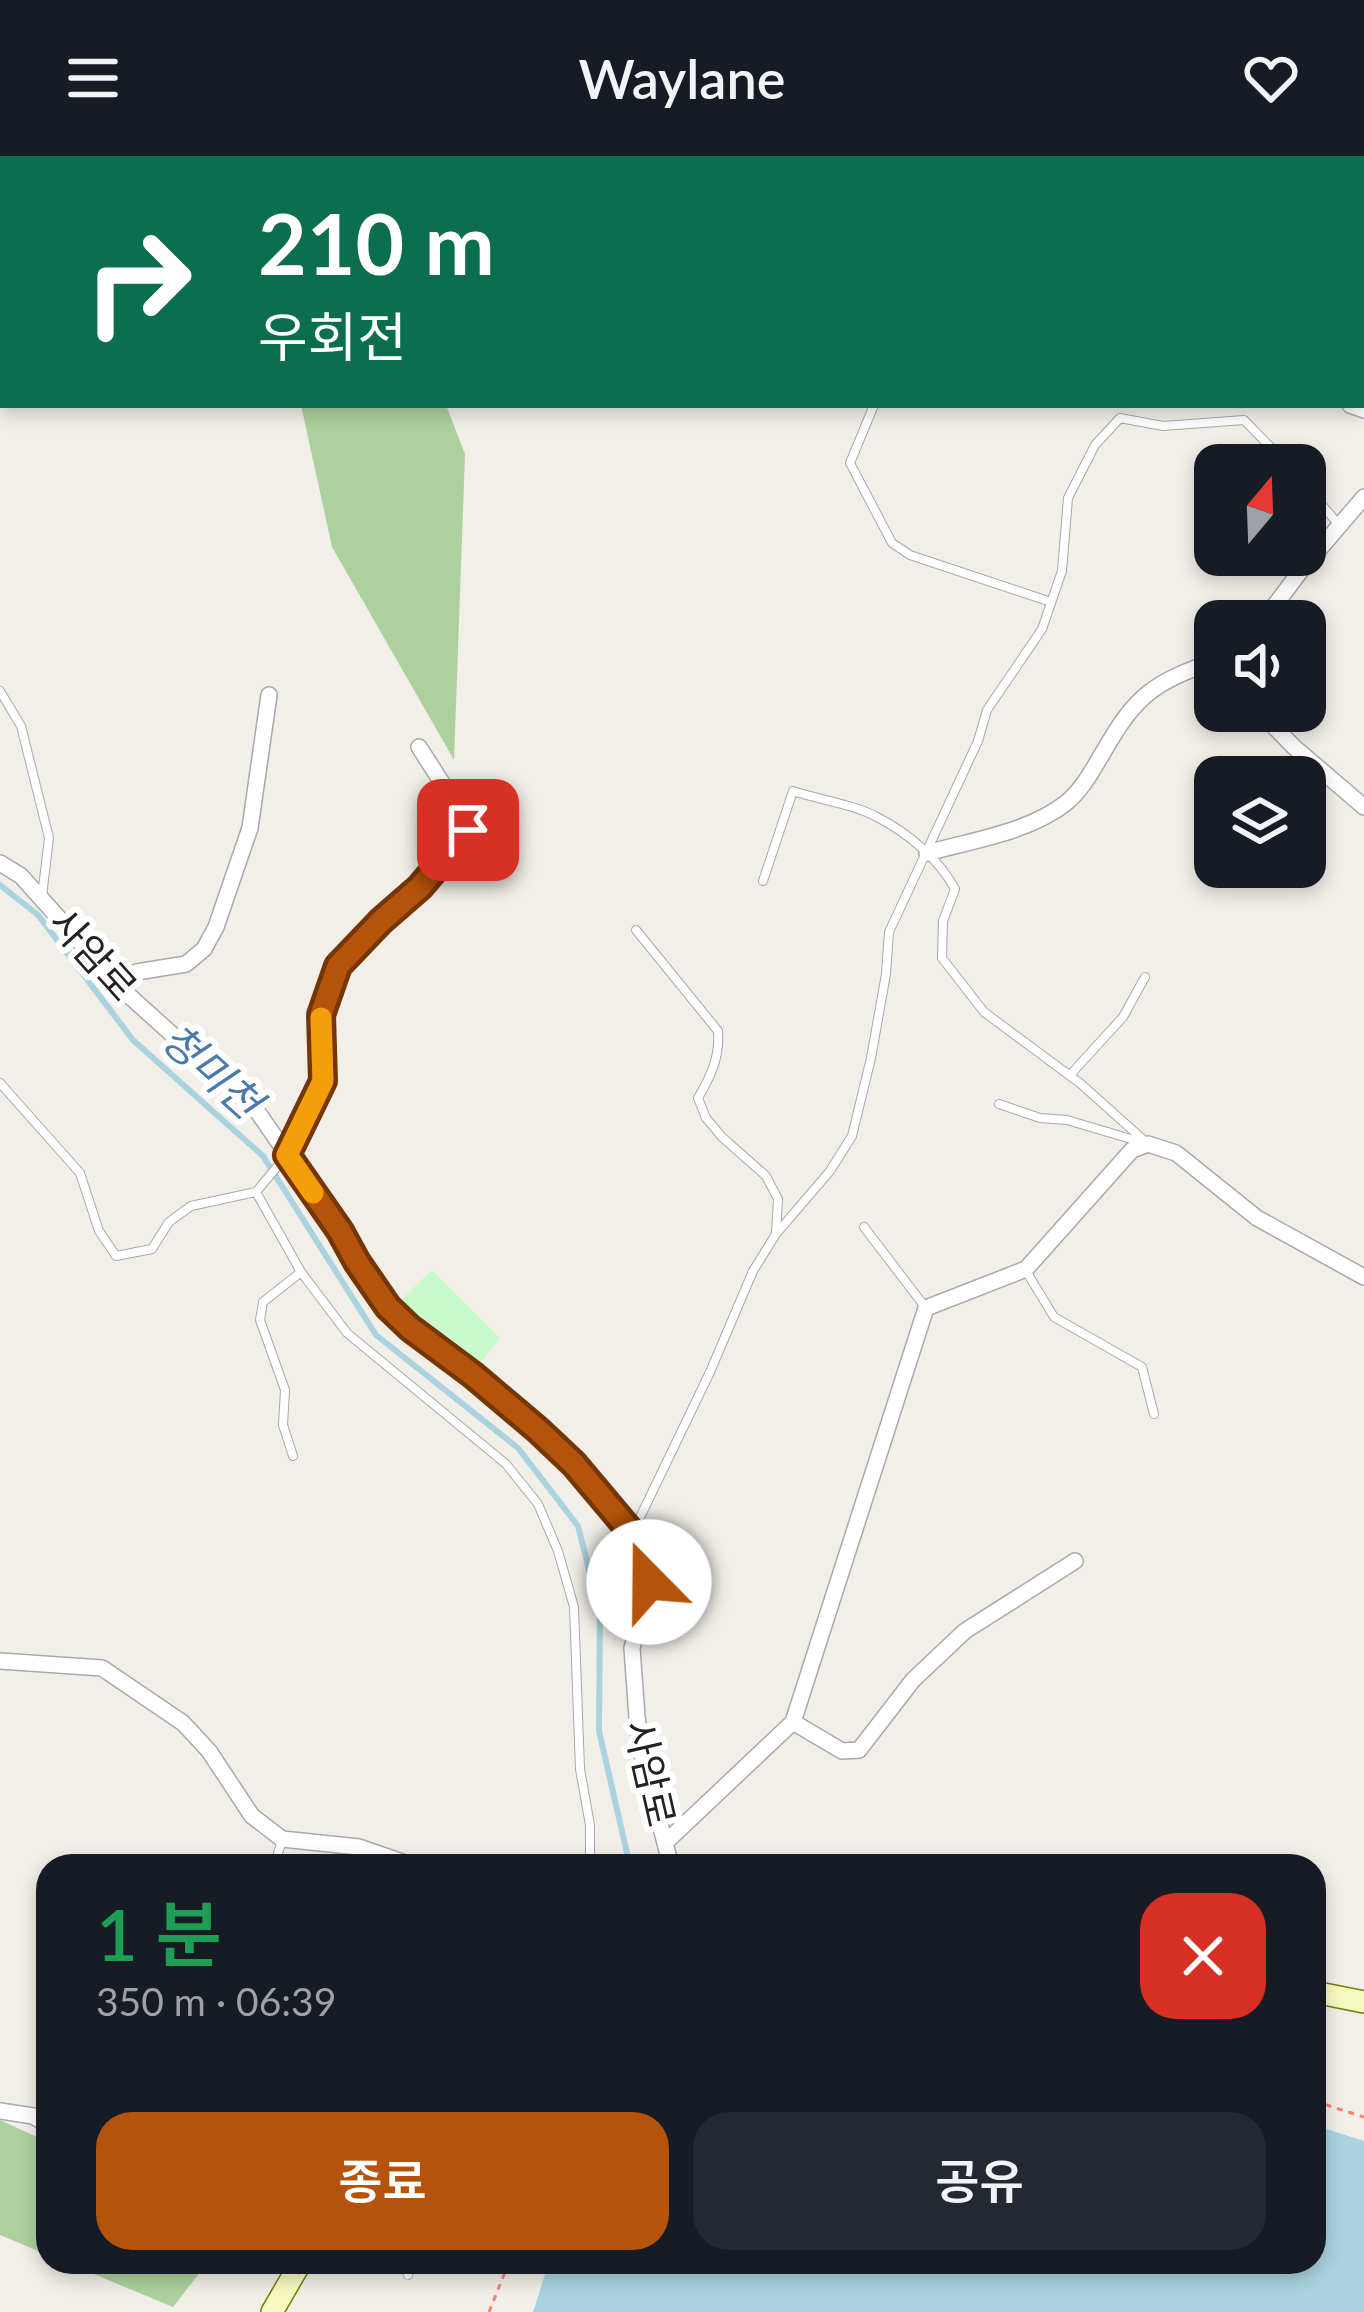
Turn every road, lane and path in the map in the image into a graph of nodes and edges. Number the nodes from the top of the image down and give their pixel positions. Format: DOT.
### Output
graph roads {
  1 [pos="873,408"];
  2 [pos="1267,444"];
  3 [pos="1364,497"];
  4 [pos="1326,509"];
  5 [pos="1340,525"];
  6 [pos="1279,600"];
  7 [pos="1052,602"];
  8 [pos="1194,670"];
  9 [pos="0,691"];
  10 [pos="269,695"];
  11 [pos="1279,732"];
  12 [pos="419,747"];
  13 [pos="1364,807"];
  14 [pos="927,853"];
  15 [pos="0,863"];
  16 [pos="763,881"];
  17 [pos="41,897"];
  18 [pos="636,930"];
  19 [pos="1144,976"];
  20 [pos="114,979"];
  21 [pos="1070,1075"];
  22 [pos="0,1083"];
  23 [pos="999,1104"];
  24 [pos="1148,1144"];
  25 [pos="287,1155"];
  26 [pos="256,1192"];
  27 [pos="864,1227"];
  28 [pos="776,1234"];
  29 [pos="1025,1269"];
  30 [pos="301,1272"];
  31 [pos="1364,1276"];
  32 [pos="926,1308"];
  33 [pos="1154,1414"];
  34 [pos="293,1456"];
  35 [pos="632,1533"];
  36 [pos="1075,1561"];
  37 [pos="0,1661"];
  38 [pos="793,1722"];
  39 [pos="282,1839"];
  40 [pos="667,1841"];
  41 [pos="278,1854"];
  42 [pos="379,1854"];
  43 [pos="590,1854"];
  44 [pos="669,1854"];
  45 [pos="1326,1995"];
  46 [pos="1364,2002"];
  47 [pos="1326,2105"];
  48 [pos="0,2111"];
  49 [pos="1364,2117"];
  50 [pos="36,2118"];
  51 [pos="294,2274"];
  52 [pos="504,2274"];
  53 [pos="272,2312"];
  54 [pos="489,2312"];
  1 -- 7 [label="lane"];
  2 -- 7 [label="lane"];
  3 -- 5 [label="street"];
  4 -- 5 [label="lane"];
  5 -- 6 [label="street"];
  7 -- 14 [label="lane"];
  8 -- 14 [label="street"];
  9 -- 17 [label="lane"];
  10 -- 20 [label="street"];
  11 -- 13 [label="street"];
  12 -- 25 [label="street"];
  14 -- 16 [label="lane"];
  14 -- 21 [label="lane"];
  14 -- 28 [label="lane"];
  15 -- 17 [label="street, 사암로"];
  17 -- 20 [label="street, 사암로"];
  18 -- 28 [label="lane"];
  19 -- 21 [label="lane"];
  20 -- 25 [label="street, 사암로"];
  21 -- 24 [label="lane"];
  22 -- 26 [label="lane"];
  23 -- 24 [label="lane"];
  24 -- 29 [label="street"];
  24 -- 31 [label="street"];
  25 -- 26 [label="lane"];
  25 -- 35 [label="street, 사암로"];
  26 -- 30 [label="lane"];
  27 -- 32 [label="lane"];
  28 -- 35 [label="lane"];
  29 -- 32 [label="street"];
  29 -- 33 [label="lane"];
  30 -- 34 [label="lane"];
  30 -- 43 [label="lane"];
  32 -- 38 [label="street"];
  35 -- 40 [label="street, 사암로"];
  36 -- 38 [label="street"];
  37 -- 39 [label="street"];
  38 -- 40 [label="street"];
  39 -- 41 [label="lane"];
  39 -- 42 [label="street"];
  40 -- 44 [label="street, 사암로"];
  45 -- 46 [label="main road"];
  47 -- 49 [label="path"];
  48 -- 50 [label="street"];
  51 -- 53 [label="main road"];
  52 -- 54 [label="path"];
}
